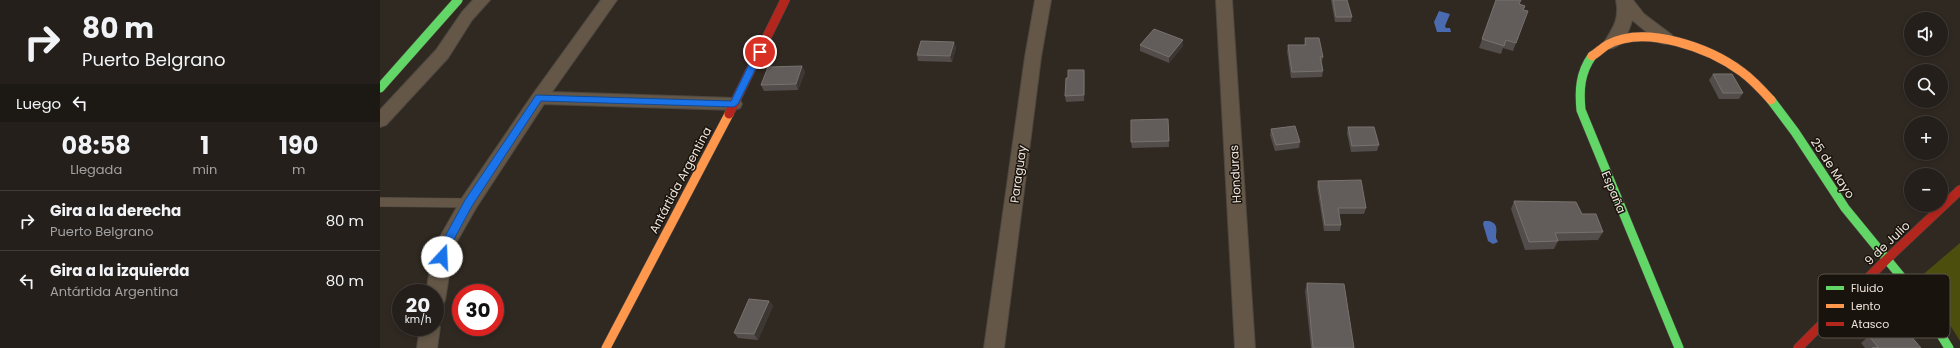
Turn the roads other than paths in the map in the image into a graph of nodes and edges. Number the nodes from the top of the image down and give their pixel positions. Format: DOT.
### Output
graph roads {
  1 [pos="458,0"];
  2 [pos="482,0"];
  3 [pos="609,0"];
  4 [pos="785,0"];
  5 [pos="1043,0"];
  6 [pos="1224,0"];
  7 [pos="1624,0"];
  8 [pos="1666,39"];
  9 [pos="1611,44"];
  10 [pos="380,88"];
  11 [pos="539,98"];
  12 [pos="734,104"];
  13 [pos="380,121"];
  14 [pos="1960,190"];
  15 [pos="380,202"];
  16 [pos="469,203"];
  17 [pos="1887,259"];
  18 [pos="1872,274"];
  19 [pos="1900,274"];
  20 [pos="438,284"];
  21 [pos="1818,328"];
  22 [pos="429,336"];
  23 [pos="1943,338"];
  24 [pos="427,348"];
  25 [pos="606,348"];
  26 [pos="994,348"];
  27 [pos="1245,348"];
  28 [pos="1679,348"];
  29 [pos="1798,348"];
  30 [pos="1949,348"];
  1 -- 10 [label="street"];
  2 -- 13 [label="street"];
  3 -- 11 [label="street"];
  4 -- 12 [label="street, Antártida Argentina"];
  5 -- 26 [label="street, Paraguay"];
  6 -- 27 [label="street, Honduras"];
  7 -- 8 [label="street, España"];
  7 -- 9 [label="street, España"];
  8 -- 9 [label="street, España"];
  8 -- 17 [label="street, 25 de Mayo"];
  9 -- 28 [label="street, España"];
  11 -- 12 [label="street"];
  11 -- 16 [label="street"];
  12 -- 25 [label="street, Antártida Argentina"];
  14 -- 17 [label="street, 9 de Julio"];
  15 -- 16 [label="lane"];
  16 -- 20 [label="street"];
  17 -- 18 [label="street, 9 de Julio"];
  17 -- 19 [label="street, 25 de Mayo"];
  21 -- 29 [label="street, 9 de Julio"];
  22 -- 24 [label="street"];
  23 -- 30 [label="street, 25 de Mayo"];
}
